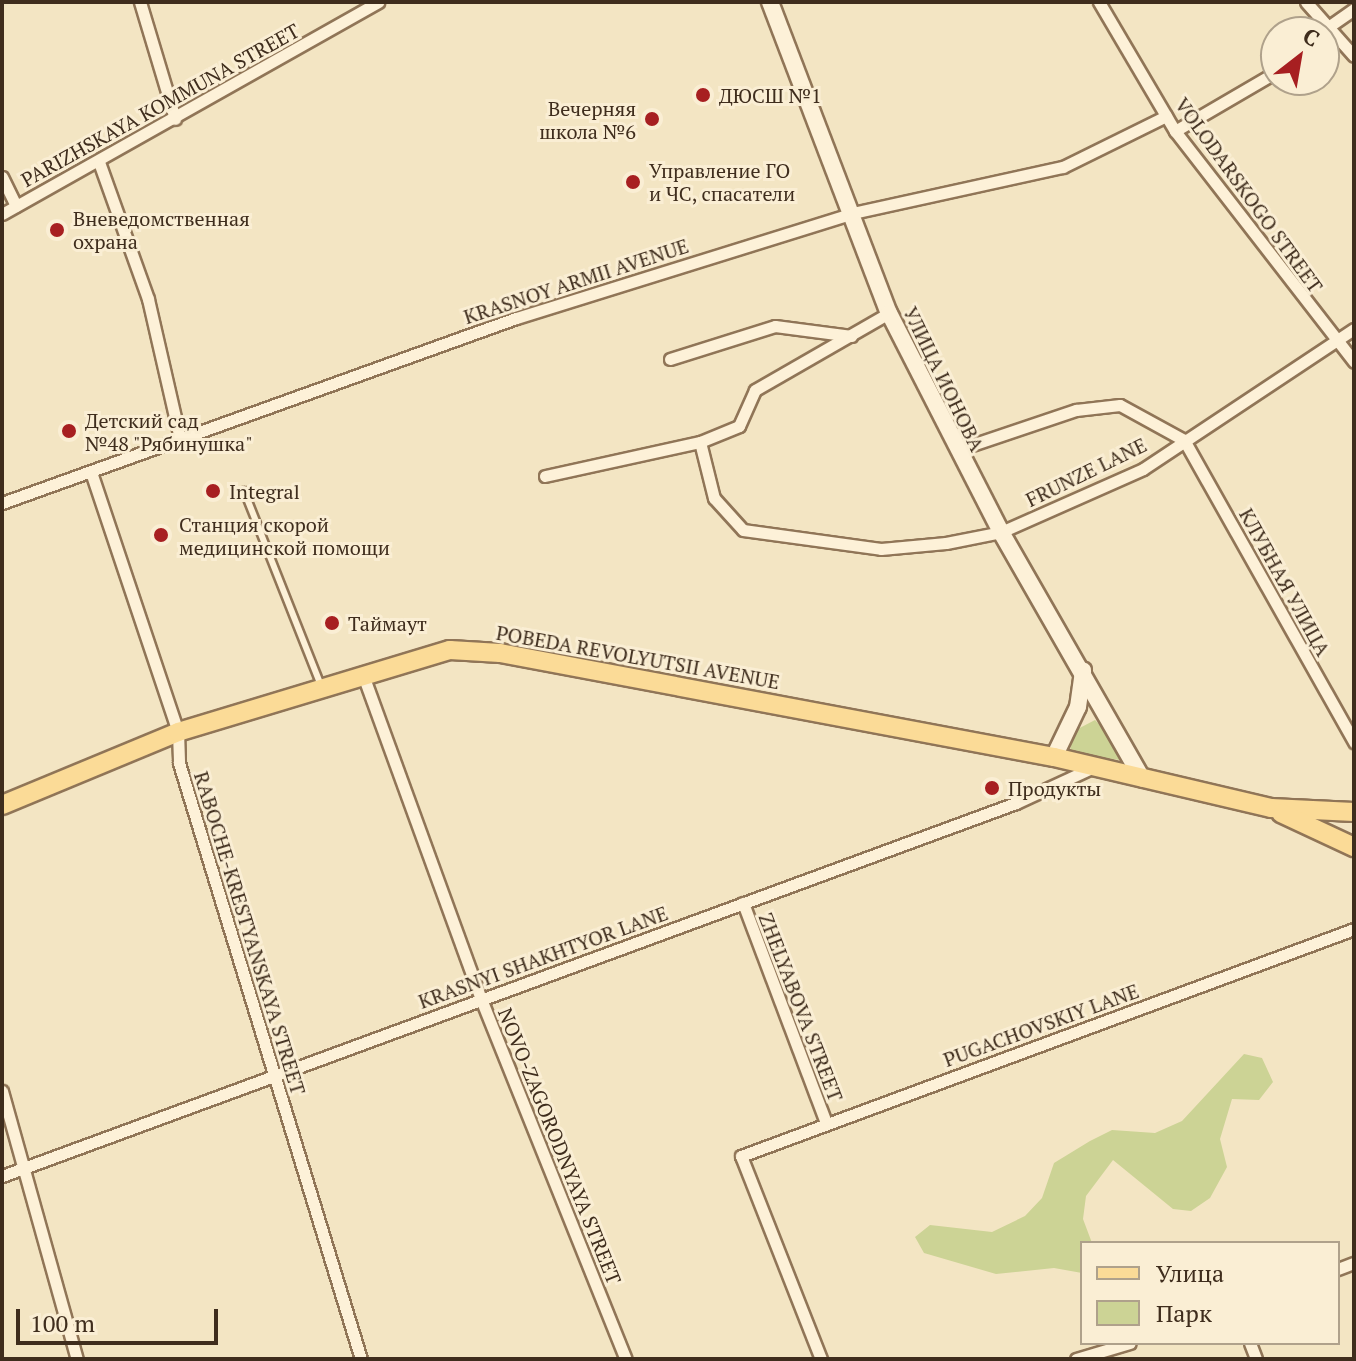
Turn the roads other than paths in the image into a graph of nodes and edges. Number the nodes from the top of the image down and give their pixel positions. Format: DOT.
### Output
graph roads {
  1 [pos="140,2"];
  2 [pos="378,2"];
  3 [pos="770,2"];
  4 [pos="1099,2"];
  5 [pos="1260,81"];
  6 [pos="1166,116"];
  7 [pos="175,119"];
  8 [pos="1175,131"];
  9 [pos="99,162"];
  10 [pos="2,177"];
  11 [pos="16,206"];
  12 [pos="853,213"];
  13 [pos="2,214"];
  14 [pos="889,313"];
  15 [pos="1354,329"];
  16 [pos="855,336"];
  17 [pos="1337,343"];
  18 [pos="670,359"];
  19 [pos="1354,362"];
  20 [pos="179,434"];
  21 [pos="1184,440"];
  22 [pos="700,442"];
  23 [pos="957,450"];
  24 [pos="91,472"];
  25 [pos="545,476"];
  26 [pos="244,491"];
  27 [pos="2,503"];
  28 [pos="1001,532"];
  29 [pos="1083,670"];
  30 [pos="363,675"];
  31 [pos="322,688"];
  32 [pos="178,732"];
  33 [pos="1354,742"];
  34 [pos="1054,757"];
  35 [pos="1095,766"];
  36 [pos="1142,778"];
  37 [pos="2,805"];
  38 [pos="1271,808"];
  39 [pos="1354,812"];
  40 [pos="1354,847"];
  41 [pos="743,903"];
  42 [pos="1354,929"];
  43 [pos="481,999"];
  44 [pos="275,1075"];
  45 [pos="2,1091"];
  46 [pos="826,1123"];
  47 [pos="26,1166"];
  48 [pos="2,1176"];
  49 [pos="1123,1345"];
  50 [pos="77,1359"];
  51 [pos="361,1359"];
  52 [pos="626,1359"];
  53 [pos="821,1359"];
  54 [pos="1076,1359"];
  1 -- 7 [label="street"];
  2 -- 7 [label="street, PARIZHSKAYA KOMMUNA STREET"];
  3 -- 12 [label="main road, УЛИЦА ИОНОВА"];
  4 -- 6 [label="street, VOLODARSKOGO STREET"];
  5 -- 8 [label="street"];
  6 -- 8 [label="street, VOLODARSKOGO STREET"];
  6 -- 12 [label="street, KRASNOY ARMII AVENUE"];
  7 -- 9 [label="street, PARIZHSKAYA KOMMUNA STREET"];
  8 -- 17 [label="street, VOLODARSKOGO STREET"];
  9 -- 11 [label="street, PARIZHSKAYA KOMMUNA STREET"];
  9 -- 20 [label="street"];
  10 -- 11 [label="street"];
  11 -- 13 [label="street, PARIZHSKAYA KOMMUNA STREET"];
  12 -- 14 [label="main road, УЛИЦА ИОНОВА"];
  12 -- 20 [label="street, KRASNOY ARMII AVENUE"];
  14 -- 16 [label="street"];
  14 -- 23 [label="main road, УЛИЦА ИОНОВА"];
  15 -- 17 [label="street, FRUNZE LANE"];
  16 -- 18 [label="street"];
  16 -- 22 [label="street"];
  17 -- 19 [label="street, VOLODARSKOGO STREET"];
  17 -- 21 [label="street, FRUNZE LANE"];
  20 -- 24 [label="street, KRASNOY ARMII AVENUE"];
  21 -- 23 [label="street, FRUNZE LANE"];
  21 -- 28 [label="street, FRUNZE LANE"];
  21 -- 33 [label="street, КЛУБНАЯ УЛИЦА"];
  22 -- 25 [label="street"];
  22 -- 28 [label="street, FRUNZE LANE"];
  23 -- 28 [label="main road, УЛИЦА ИОНОВА"];
  24 -- 27 [label="street, KRASNOY ARMII AVENUE"];
  24 -- 32 [label="street, RABOCHE-KRESTYANSKAYA STREET"];
  26 -- 31 [label="lane"];
  28 -- 29 [label="main road, УЛИЦА ИОНОВА"];
  29 -- 34 [label="main road"];
  29 -- 36 [label="main road, УЛИЦА ИОНОВА"];
  30 -- 31 [label="main road, POBEDA REVOLYUTSII AVENUE"];
  30 -- 34 [label="main road, POBEDA REVOLYUTSII AVENUE"];
  30 -- 43 [label="street, NOVO-ZAGORODNYAYA STREET"];
  31 -- 32 [label="main road, POBEDA REVOLYUTSII AVENUE"];
  32 -- 37 [label="main road, POBEDA REVOLYUTSII AVENUE"];
  32 -- 44 [label="street, RABOCHE-KRESTYANSKAYA STREET"];
  34 -- 35 [label="main road, POBEDA REVOLYUTSII AVENUE"];
  35 -- 36 [label="main road, POBEDA REVOLYUTSII AVENUE"];
  35 -- 41 [label="street, KRASNYI SHAKHTYOR LANE"];
  36 -- 38 [label="main road, POBEDA REVOLYUTSII AVENUE"];
  38 -- 39 [label="main road"];
  38 -- 40 [label="main road"];
  41 -- 43 [label="street, KRASNYI SHAKHTYOR LANE"];
  41 -- 46 [label="street, ZHELYABOVA STREET"];
  42 -- 46 [label="street, PUGACHOVSKIY LANE"];
  43 -- 44 [label="street, KRASNYI SHAKHTYOR LANE"];
  43 -- 52 [label="street, NOVO-ZAGORODNYAYA STREET"];
  44 -- 47 [label="street, KRASNYI SHAKHTYOR LANE"];
  44 -- 51 [label="street, RABOCHE-KRESTYANSKAYA STREET"];
  45 -- 47 [label="street"];
  46 -- 53 [label="street, PUGACHOVSKIY LANE"];
  47 -- 48 [label="street, KRASNYI SHAKHTYOR LANE"];
  47 -- 50 [label="street"];
  49 -- 54 [label="street"];
}
